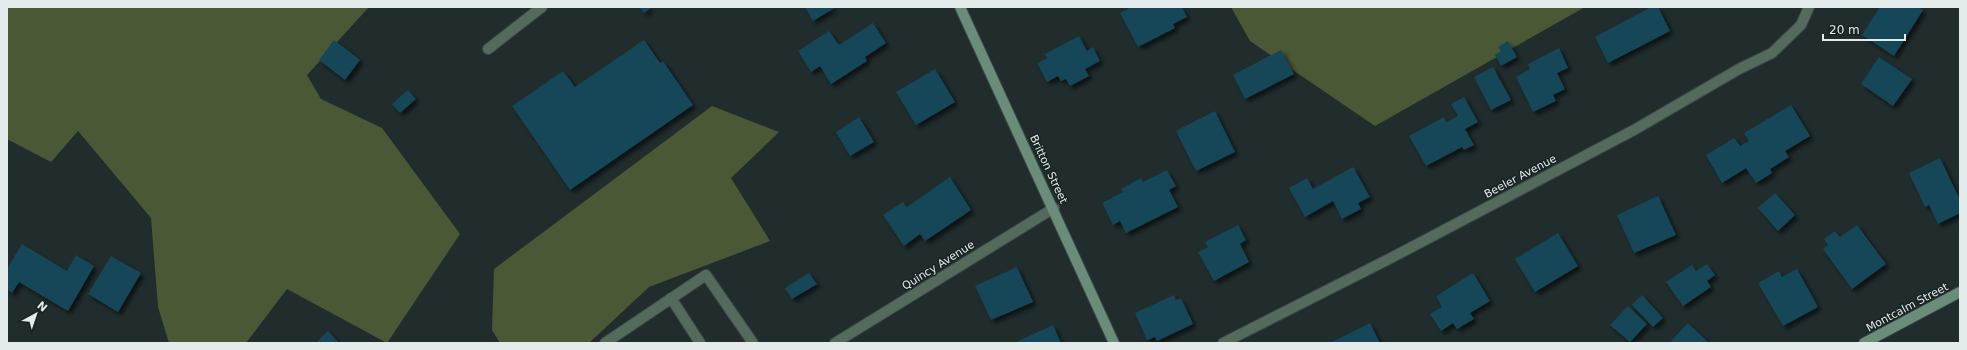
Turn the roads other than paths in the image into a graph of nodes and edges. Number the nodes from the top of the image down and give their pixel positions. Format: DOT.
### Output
graph roads {
  1 [pos="542,7"];
  2 [pos="960,7"];
  3 [pos="1809,7"];
  4 [pos="488,49"];
  5 [pos="1054,208"];
  6 [pos="1960,292"];
  7 [pos="671,298"];
  8 [pos="605,343"];
  9 [pos="700,343"];
  10 [pos="753,343"];
  11 [pos="835,343"];
  12 [pos="1114,343"];
  13 [pos="1223,343"];
  14 [pos="1864,343"];
  1 -- 4 [label="street"];
  2 -- 5 [label="street, Britton Street"];
  3 -- 13 [label="street, Beeler Avenue"];
  5 -- 11 [label="street, Quincy Avenue"];
  5 -- 12 [label="street, Britton Street"];
  6 -- 14 [label="street, Montcalm Street"];
  7 -- 8 [label="street"];
  7 -- 9 [label="street"];
  7 -- 10 [label="street"];
}
